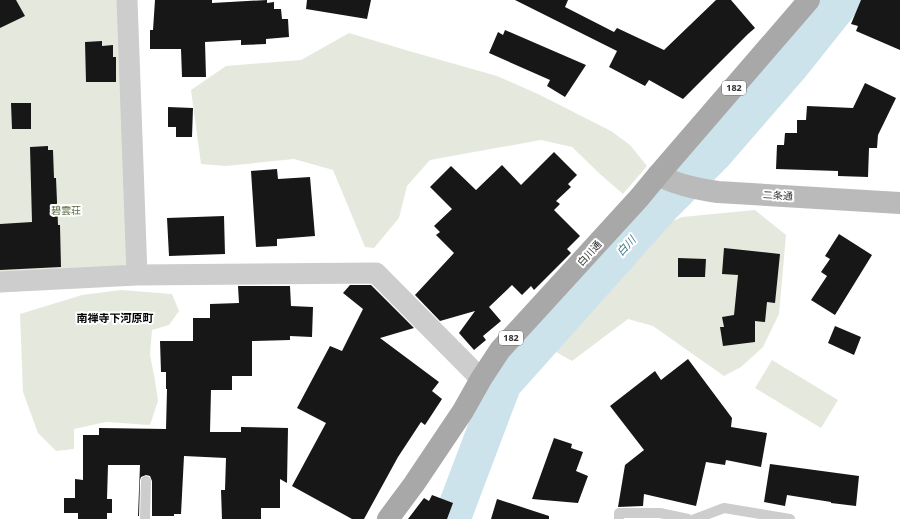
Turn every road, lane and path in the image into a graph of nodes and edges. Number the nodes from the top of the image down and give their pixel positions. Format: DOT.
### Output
graph roads {
  1 [pos="127,0"];
  2 [pos="809,0"];
  3 [pos="664,178"];
  4 [pos="900,203"];
  5 [pos="137,275"];
  6 [pos="0,282"];
  7 [pos="481,379"];
  8 [pos="146,481"];
  9 [pos="145,519"];
  10 [pos="388,519"];
  11 [pos="619,519"];
  12 [pos="688,519"];
  13 [pos="695,519"];
  14 [pos="790,519"];
  1 -- 5 [label="street"];
  2 -- 3 [label="main road, 白川通 / 182"];
  3 -- 4 [label="street, 二条通"];
  3 -- 7 [label="main road, 白川通 / 182"];
  5 -- 6 [label="street"];
  5 -- 7 [label="street"];
  7 -- 10 [label="main road, 白川通 / 182"];
  8 -- 9 [label="lane"];
  11 -- 12 [label="lane"];
  13 -- 14 [label="lane"];
}
